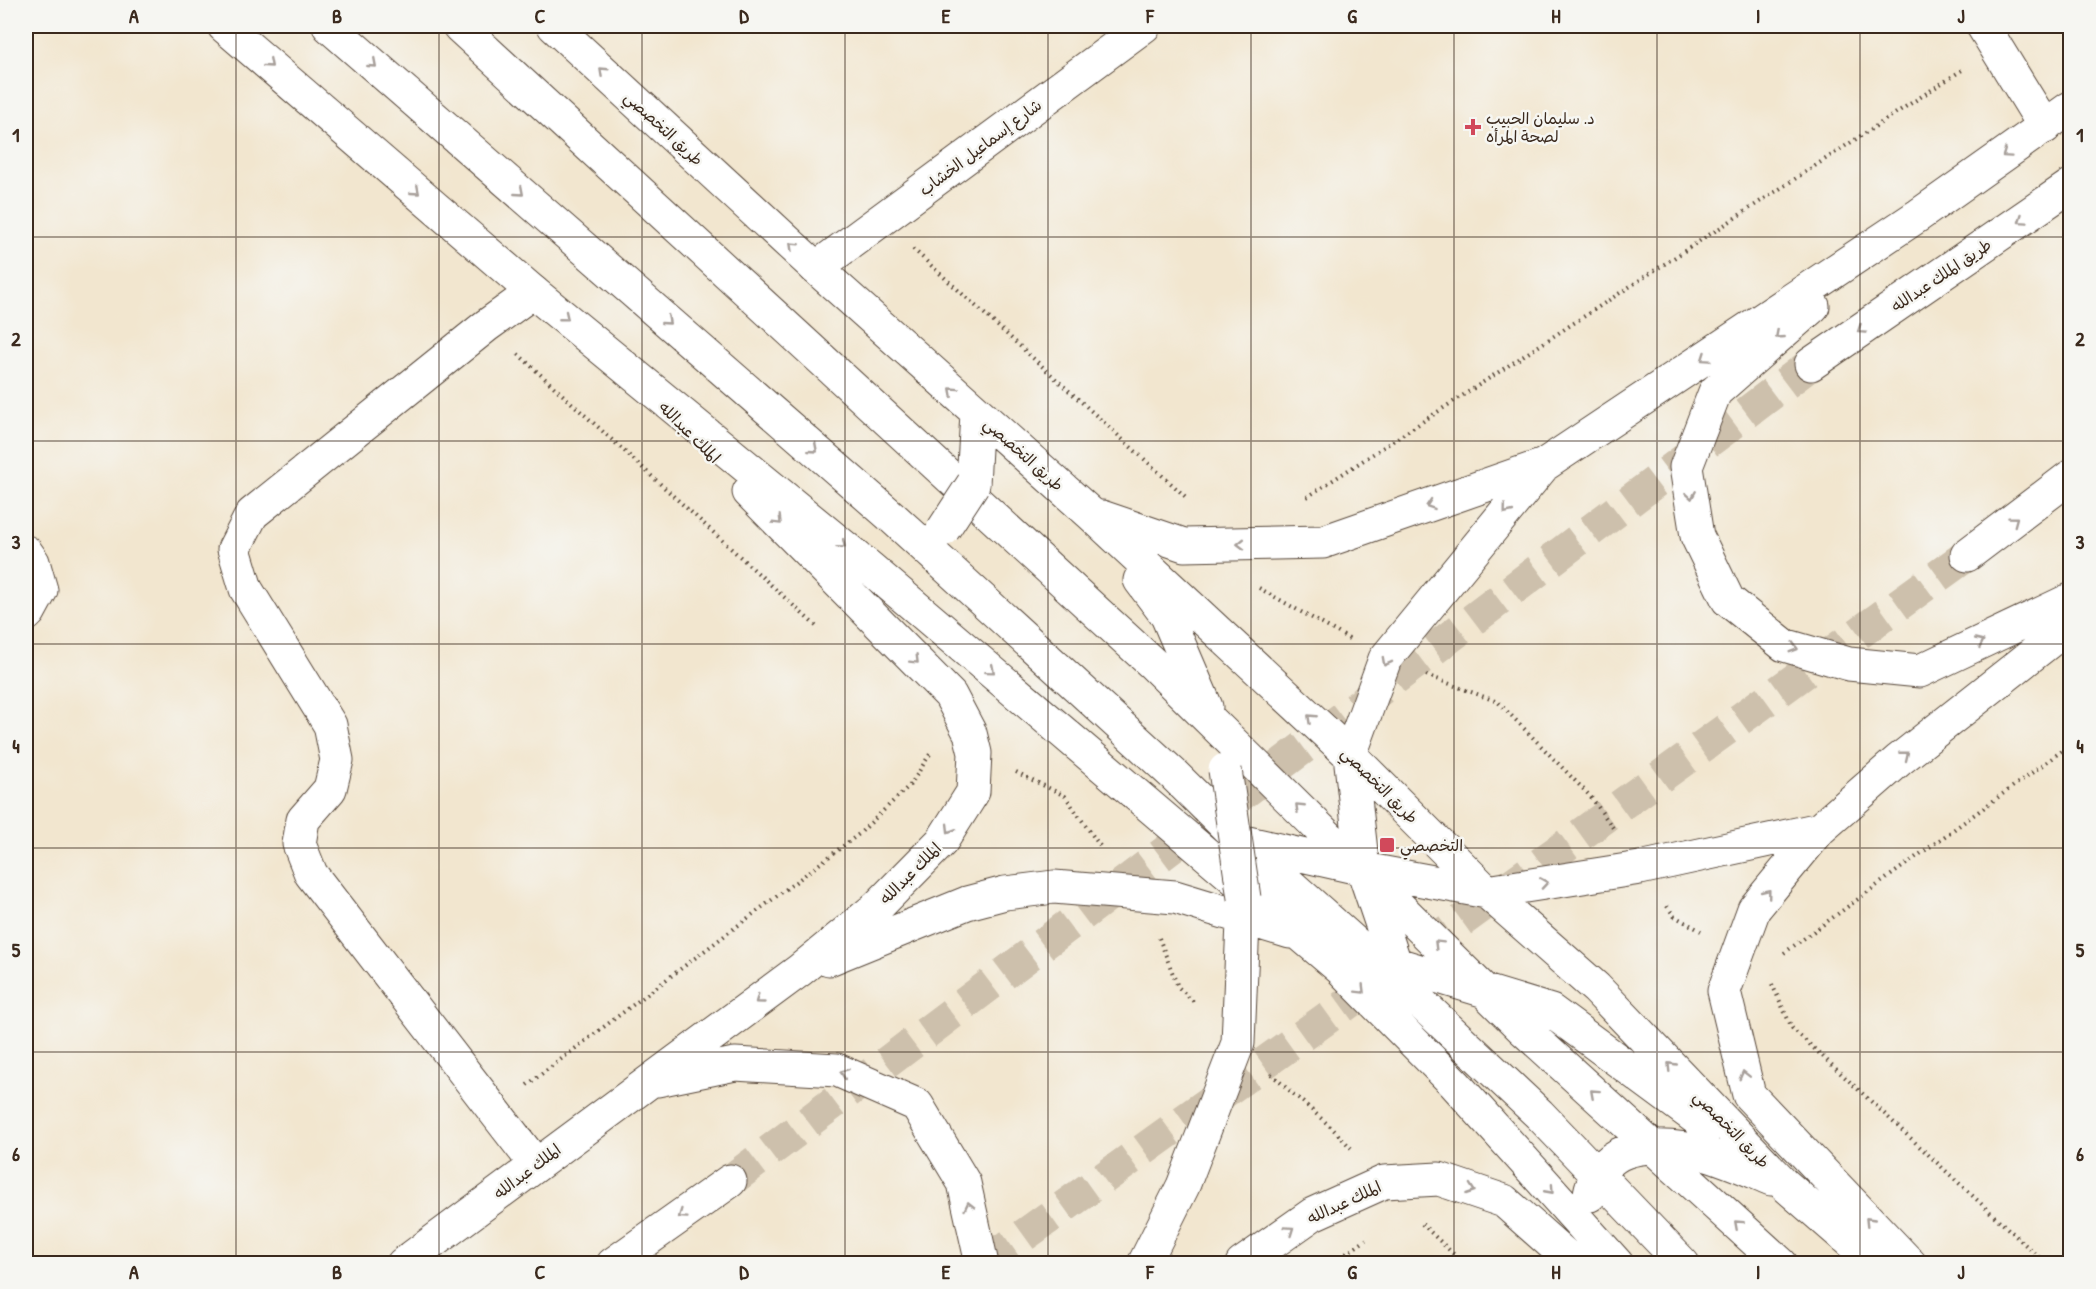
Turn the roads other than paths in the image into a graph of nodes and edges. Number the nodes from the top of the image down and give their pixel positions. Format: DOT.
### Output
graph roads {
  1 [pos="224,26"];
  2 [pos="329,26"];
  3 [pos="459,26"];
  4 [pos="554,26"];
  5 [pos="1144,26"];
  6 [pos="1990,36"];
  7 [pos="2070,108"];
  8 [pos="2045,127"];
  9 [pos="2070,186"];
  10 [pos="1919,215"];
  11 [pos="816,268"];
  12 [pos="533,292"];
  13 [pos="619,360"];
  14 [pos="1811,364"];
  15 [pos="977,413"];
  16 [pos="1544,465"];
  17 [pos="2070,477"];
  18 [pos="1091,514"];
  19 [pos="932,537"];
  20 [pos="26,552"];
  21 [pos="1967,555"];
  22 [pos="870,567"];
  23 [pos="2070,600"];
  24 [pos="26,615"];
  25 [pos="2070,624"];
  26 [pos="1213,722"];
  27 [pos="1350,754"];
  28 [pos="1143,799"];
  29 [pos="1820,829"];
  30 [pos="1241,841"];
  31 [pos="1363,869"];
  32 [pos="1487,892"];
  33 [pos="1244,908"];
  34 [pos="1302,936"];
  35 [pos="1389,969"];
  36 [pos="800,970"];
  37 [pos="1485,991"];
  38 [pos="645,1083"];
  39 [pos="1455,1084"];
  40 [pos="1653,1147"];
  41 [pos="536,1165"];
  42 [pos="1598,1175"];
  43 [pos="730,1181"];
  44 [pos="1784,1184"];
  45 [pos="403,1263"];
  46 [pos="613,1263"];
  47 [pos="981,1263"];
  48 [pos="1144,1263"];
  49 [pos="1242,1263"];
  50 [pos="1575,1263"];
  51 [pos="1618,1263"];
  52 [pos="1683,1263"];
  53 [pos="1781,1263"];
  54 [pos="1876,1263"];
  55 [pos="1910,1263"];
  1 -- 12 [label="main road, one-way"];
  2 -- 19 [label="main road, one-way"];
  3 -- 26 [label="main road"];
  11 -- 4 [label="main road, طريق التخصصي, one-way"];
  5 -- 11 [label="main road, شارع إسماعيل الخشاب"];
  6 -- 8 [label="main road"];
  7 -- 8 [label="main road"];
  8 -- 10 [label="main road, one-way"];
  9 -- 14 [label="main road, طريق الملك عبدالله, one-way"];
  10 -- 16 [label="main road, one-way"];
  10 -- 23 [label="main road, one-way"];
  15 -- 11 [label="main road, طريق التخصصي, one-way"];
  12 -- 13 [label="main road, one-way"];
  12 -- 41 [label="main road"];
  13 -- 22 [label="main road, one-way"];
  13 -- 36 [label="main road, الملك عبدالله, one-way"];
  15 -- 18 [label="main road, طريق التخصصي"];
  15 -- 19 [label="main road, bridge"];
  16 -- 18 [label="main road, one-way"];
  16 -- 27 [label="main road, one-way"];
  21 -- 17 [label="main road, one-way"];
  18 -- 26 [label="main road"];
  27 -- 18 [label="main road, طريق التخصصي, one-way"];
  19 -- 22 [label="main road"];
  19 -- 30 [label="main road"];
  20 -- 24 [label="main road"];
  22 -- 28 [label="main road, one-way"];
  29 -- 25 [label="main road, one-way"];
  31 -- 26 [label="main road, one-way"];
  26 -- 33 [label="main road, bridge"];
  27 -- 31 [label="main road"];
  27 -- 32 [label="main road, طريق التخصصي"];
  28 -- 30 [label="main road"];
  28 -- 34 [label="main road"];
  32 -- 29 [label="main road, one-way"];
  55 -- 29 [label="main road, one-way"];
  30 -- 31 [label="main road"];
  30 -- 35 [label="main road"];
  31 -- 32 [label="main road"];
  31 -- 35 [label="main road"];
  37 -- 31 [label="main road, one-way"];
  44 -- 32 [label="main road, طريق التخصصي, one-way"];
  33 -- 34 [label="main road"];
  33 -- 36 [label="main road"];
  33 -- 48 [label="main road"];
  34 -- 35 [label="main road"];
  34 -- 39 [label="main road, one-way"];
  35 -- 37 [label="main road"];
  35 -- 39 [label="main road"];
  35 -- 42 [label="main road"];
  36 -- 38 [label="main road, الملك عبدالله, one-way"];
  40 -- 37 [label="main road, one-way"];
  37 -- 44 [label="main road"];
  38 -- 41 [label="main road, الملك عبدالله"];
  47 -- 38 [label="main road, one-way"];
  39 -- 51 [label="main road, one-way"];
  40 -- 42 [label="main road"];
  40 -- 44 [label="main road"];
  53 -- 40 [label="main road, one-way"];
  41 -- 45 [label="main road, الملك عبدالله"];
  42 -- 51 [label="main road"];
  42 -- 52 [label="main road"];
  43 -- 46 [label="main road, one-way"];
  44 -- 54 [label="main road, طريق التخصصي"];
  49 -- 50 [label="main road, الملك عبدالله, one-way"];
}
